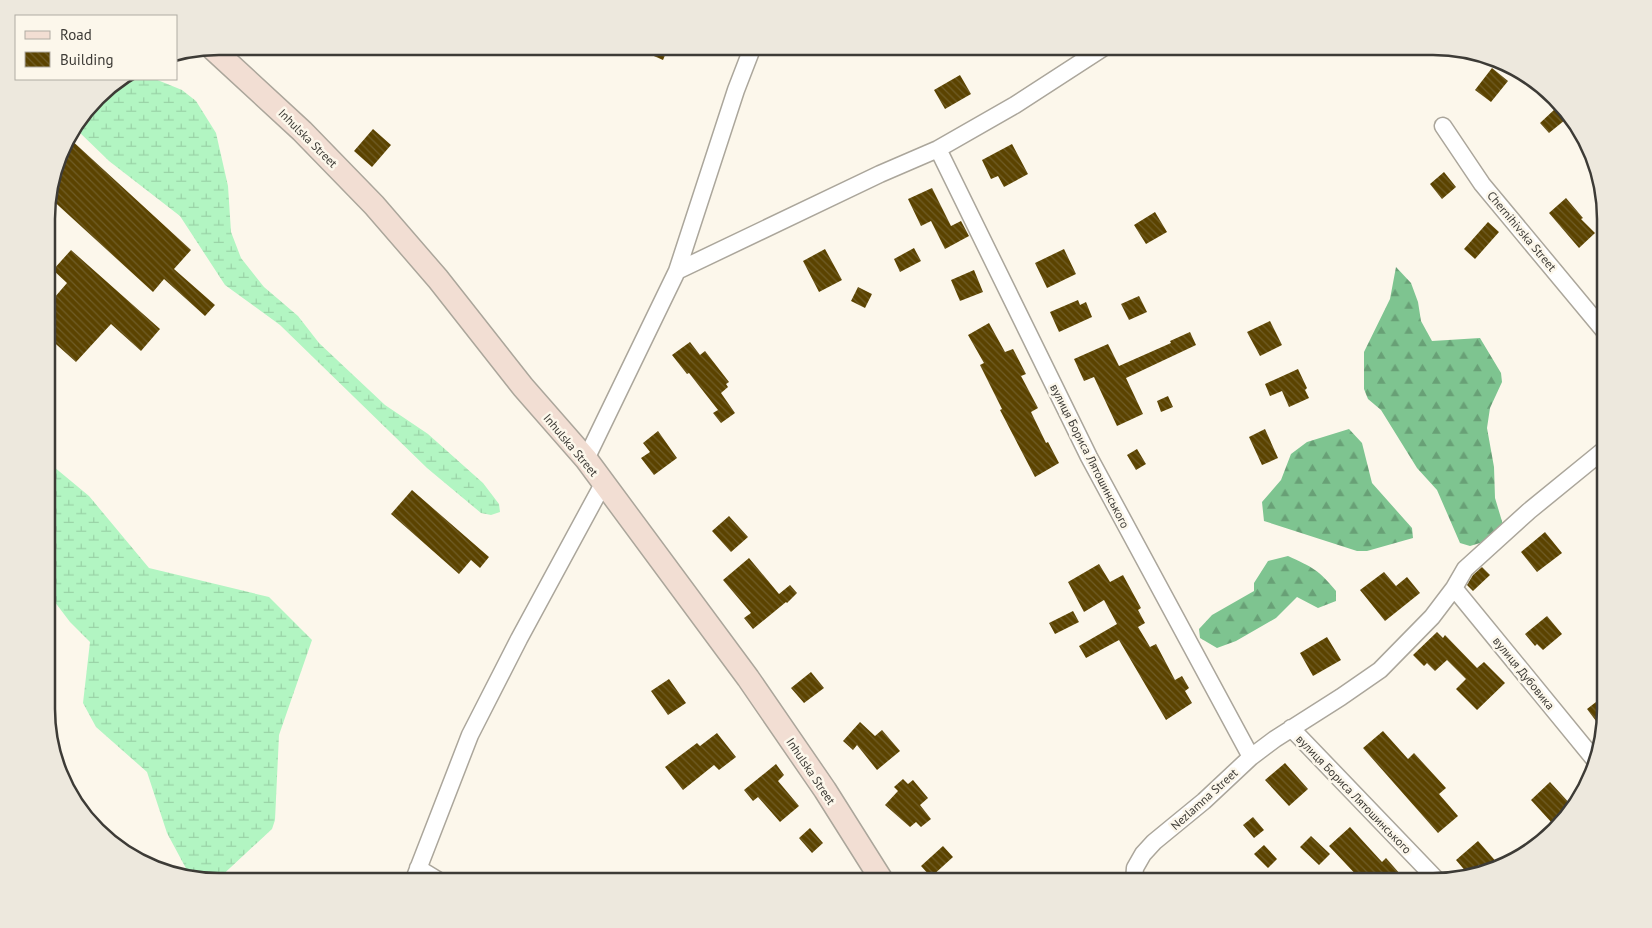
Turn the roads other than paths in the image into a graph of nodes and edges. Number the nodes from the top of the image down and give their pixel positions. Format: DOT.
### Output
graph roads {
  1 [pos="220,55"];
  2 [pos="750,55"];
  3 [pos="1092,55"];
  4 [pos="1443,126"];
  5 [pos="938,149"];
  6 [pos="677,272"];
  7 [pos="1597,322"];
  8 [pos="1597,456"];
  9 [pos="586,459"];
  10 [pos="603,484"];
  11 [pos="1454,588"];
  12 [pos="1291,728"];
  13 [pos="1590,754"];
  14 [pos="1251,757"];
  15 [pos="416,873"];
  16 [pos="877,873"];
  17 [pos="1135,873"];
  18 [pos="1430,873"];
  1 -- 9 [label="street, Inhulska Street"];
  2 -- 6 [label="street"];
  3 -- 5 [label="street"];
  4 -- 7 [label="street, Chernihivska Street"];
  5 -- 6 [label="street"];
  5 -- 14 [label="street, вулиця Бориса Лятошинського"];
  6 -- 9 [label="street"];
  8 -- 11 [label="street, Nezlamna Street"];
  9 -- 10 [label="street, Inhulska Street"];
  10 -- 15 [label="street"];
  10 -- 16 [label="street, Inhulska Street"];
  11 -- 12 [label="street, Nezlamna Street"];
  11 -- 13 [label="street, вулиця Дубовика"];
  12 -- 14 [label="street, Nezlamna Street"];
  12 -- 18 [label="street, вулиця Бориса Лятошинського"];
  14 -- 17 [label="street, Nezlamna Street"];
}
